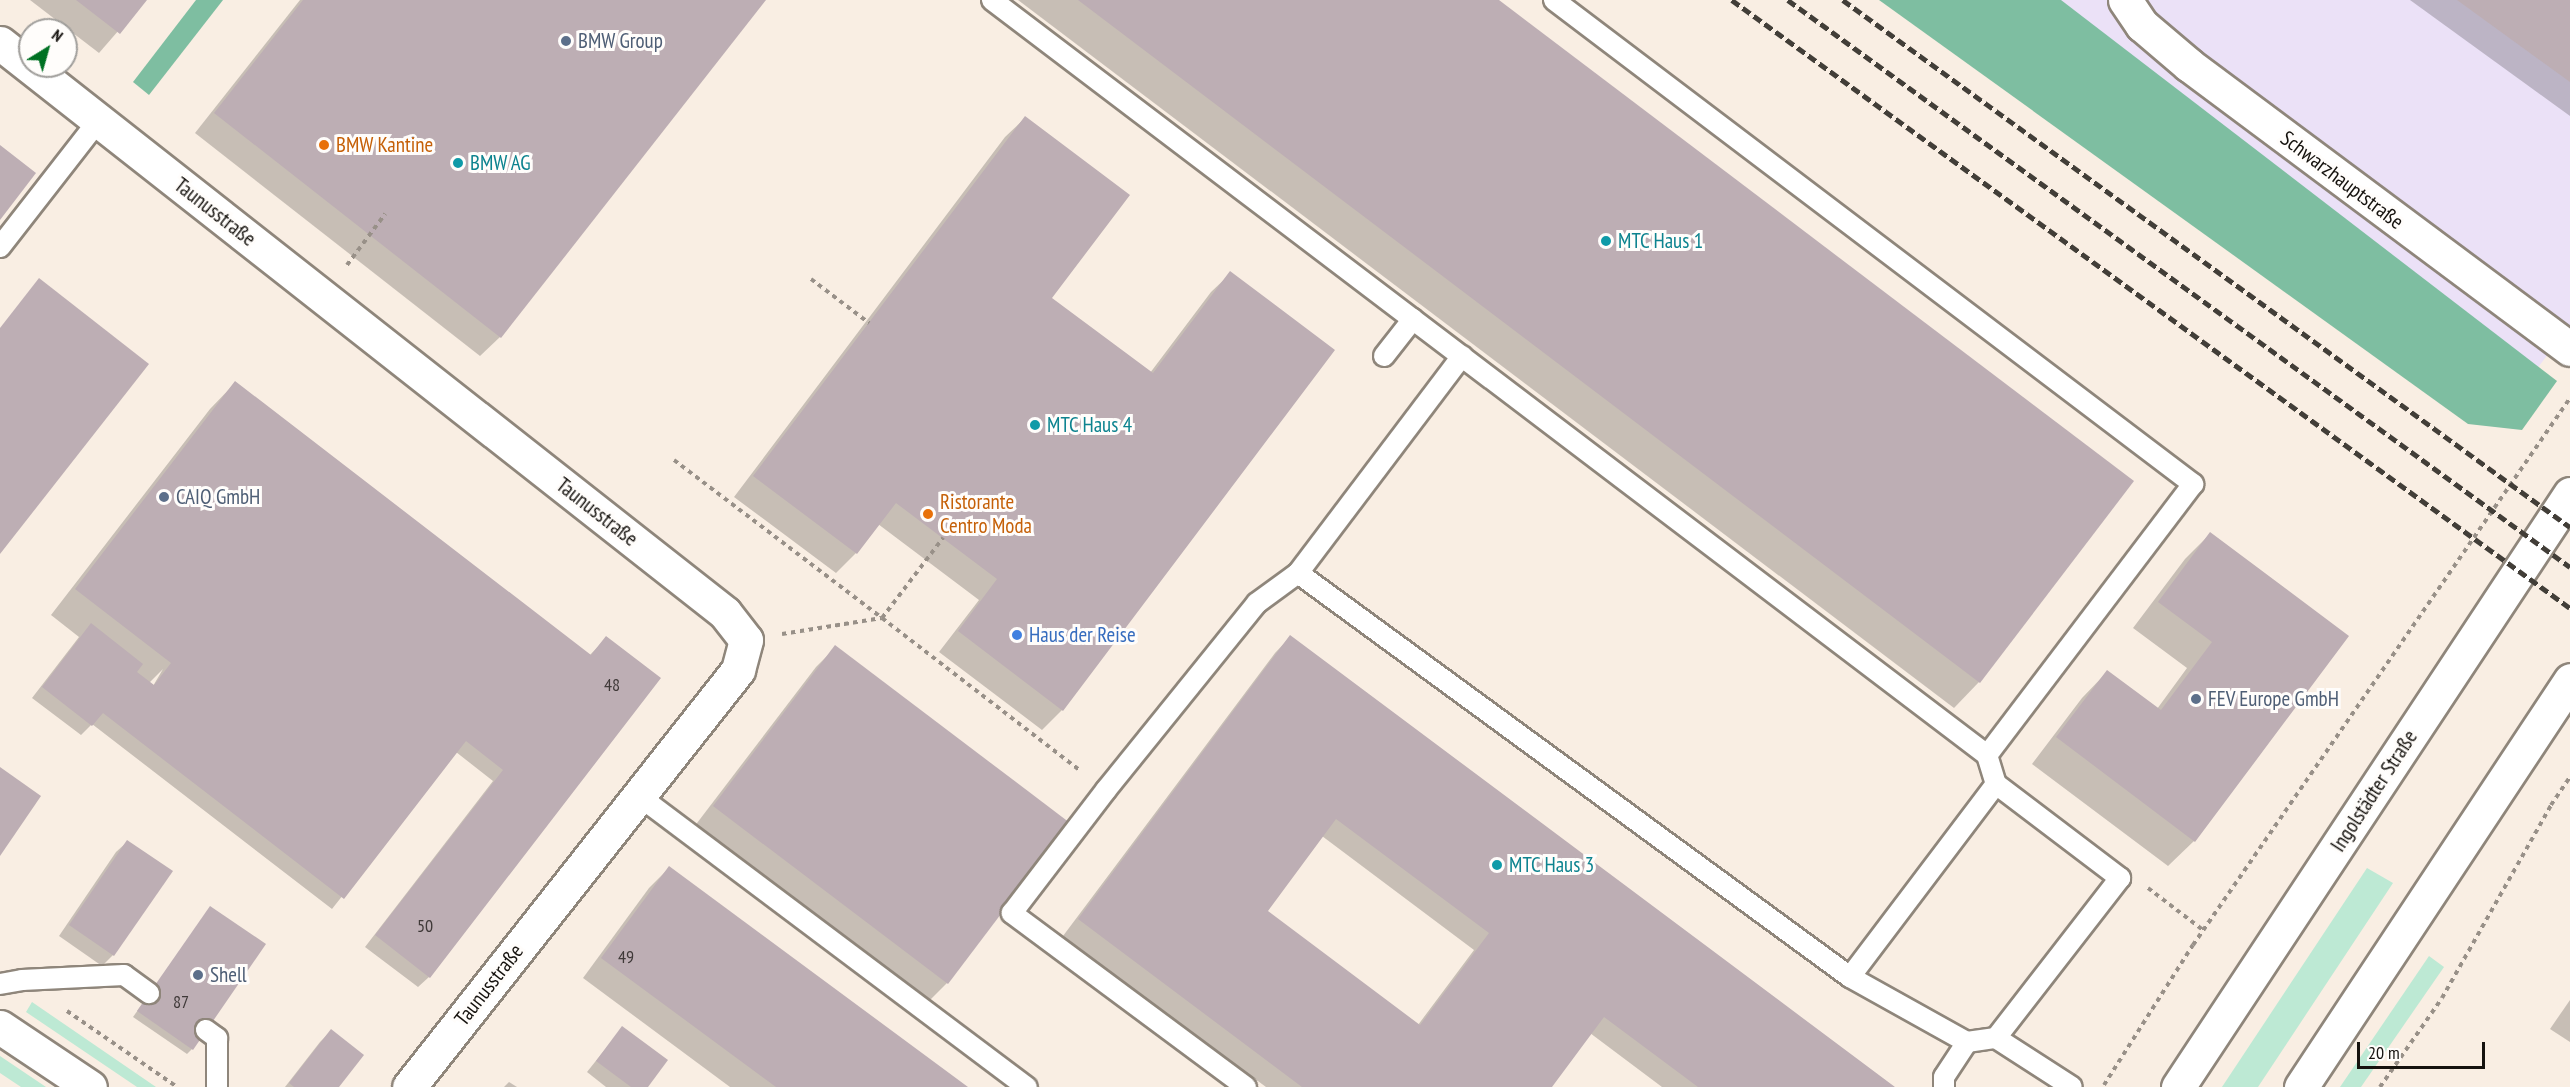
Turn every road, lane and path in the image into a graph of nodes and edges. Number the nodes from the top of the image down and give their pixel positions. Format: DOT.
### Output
graph roads {
  1 [pos="992,0"];
  2 [pos="1554,0"];
  3 [pos="2125,0"];
  4 [pos="0,43"];
  5 [pos="99,121"];
  6 [pos="385,214"];
  7 [pos="0,247"];
  8 [pos="811,279"];
  9 [pos="324,298"];
  10 [pos="1413,319"];
  11 [pos="869,323"];
  12 [pos="2570,349"];
  13 [pos="1384,356"];
  14 [pos="1462,356"];
  15 [pos="2570,398"];
  16 [pos="674,460"];
  17 [pos="2570,494"];
  18 [pos="943,538"];
  19 [pos="1298,573"];
  20 [pos="882,618"];
  21 [pos="746,640"];
  22 [pos="2570,680"];
  23 [pos="1987,755"];
  24 [pos="2570,777"];
  25 [pos="1996,784"];
  26 [pos="1106,790"];
  27 [pos="639,796"];
  28 [pos="2120,878"];
  29 [pos="2204,930"];
  30 [pos="1850,977"];
  31 [pos="22,980"];
  32 [pos="0,984"];
  33 [pos="149,993"];
  34 [pos="0,1027"];
  35 [pos="206,1030"];
  36 [pos="1996,1038"];
  37 [pos="1967,1042"];
  38 [pos="90,1087"];
  39 [pos="177,1087"];
  40 [pos="217,1087"];
  41 [pos="409,1087"];
  42 [pos="1027,1087"];
  43 [pos="1246,1087"];
  44 [pos="1944,1087"];
  45 [pos="2072,1087"];
  46 [pos="2102,1087"];
  47 [pos="2178,1087"];
  48 [pos="2301,1087"];
  49 [pos="2380,1087"];
  1 -- 10 [label="lane"];
  2 -- 23 [label="lane"];
  3 -- 12 [label="street, Schwarzhauptstraße"];
  4 -- 5 [label="street, Taunusstraße"];
  5 -- 7 [label="lane"];
  5 -- 9 [label="street, Taunusstraße"];
  6 -- 9 [label="path"];
  8 -- 11 [label="path"];
  9 -- 21 [label="street, Taunusstraße"];
  10 -- 13 [label="lane"];
  10 -- 14 [label="lane"];
  14 -- 19 [label="lane"];
  14 -- 23 [label="lane"];
  15 -- 29 [label="path"];
  16 -- 20 [label="path"];
  17 -- 47 [label="street, Ingolstädter Straße"];
  18 -- 20 [label="path"];
  19 -- 26 [label="lane"];
  19 -- 30 [label="lane"];
  20 -- 21 [label="path"];
  20 -- 26 [label="path"];
  21 -- 27 [label="street, Taunusstraße"];
  22 -- 48 [label="street"];
  23 -- 25 [label="lane"];
  24 -- 49 [label="path"];
  25 -- 28 [label="lane"];
  25 -- 30 [label="lane"];
  26 -- 43 [label="lane"];
  27 -- 41 [label="street, Taunusstraße"];
  27 -- 42 [label="lane"];
  28 -- 29 [label="path"];
  28 -- 36 [label="lane"];
  29 -- 46 [label="path"];
  30 -- 37 [label="lane"];
  31 -- 32 [label="lane"];
  31 -- 33 [label="lane"];
  31 -- 39 [label="path"];
  34 -- 38 [label="street"];
  35 -- 40 [label="lane"];
  36 -- 37 [label="lane"];
  36 -- 45 [label="lane"];
  37 -- 44 [label="lane"];
}
